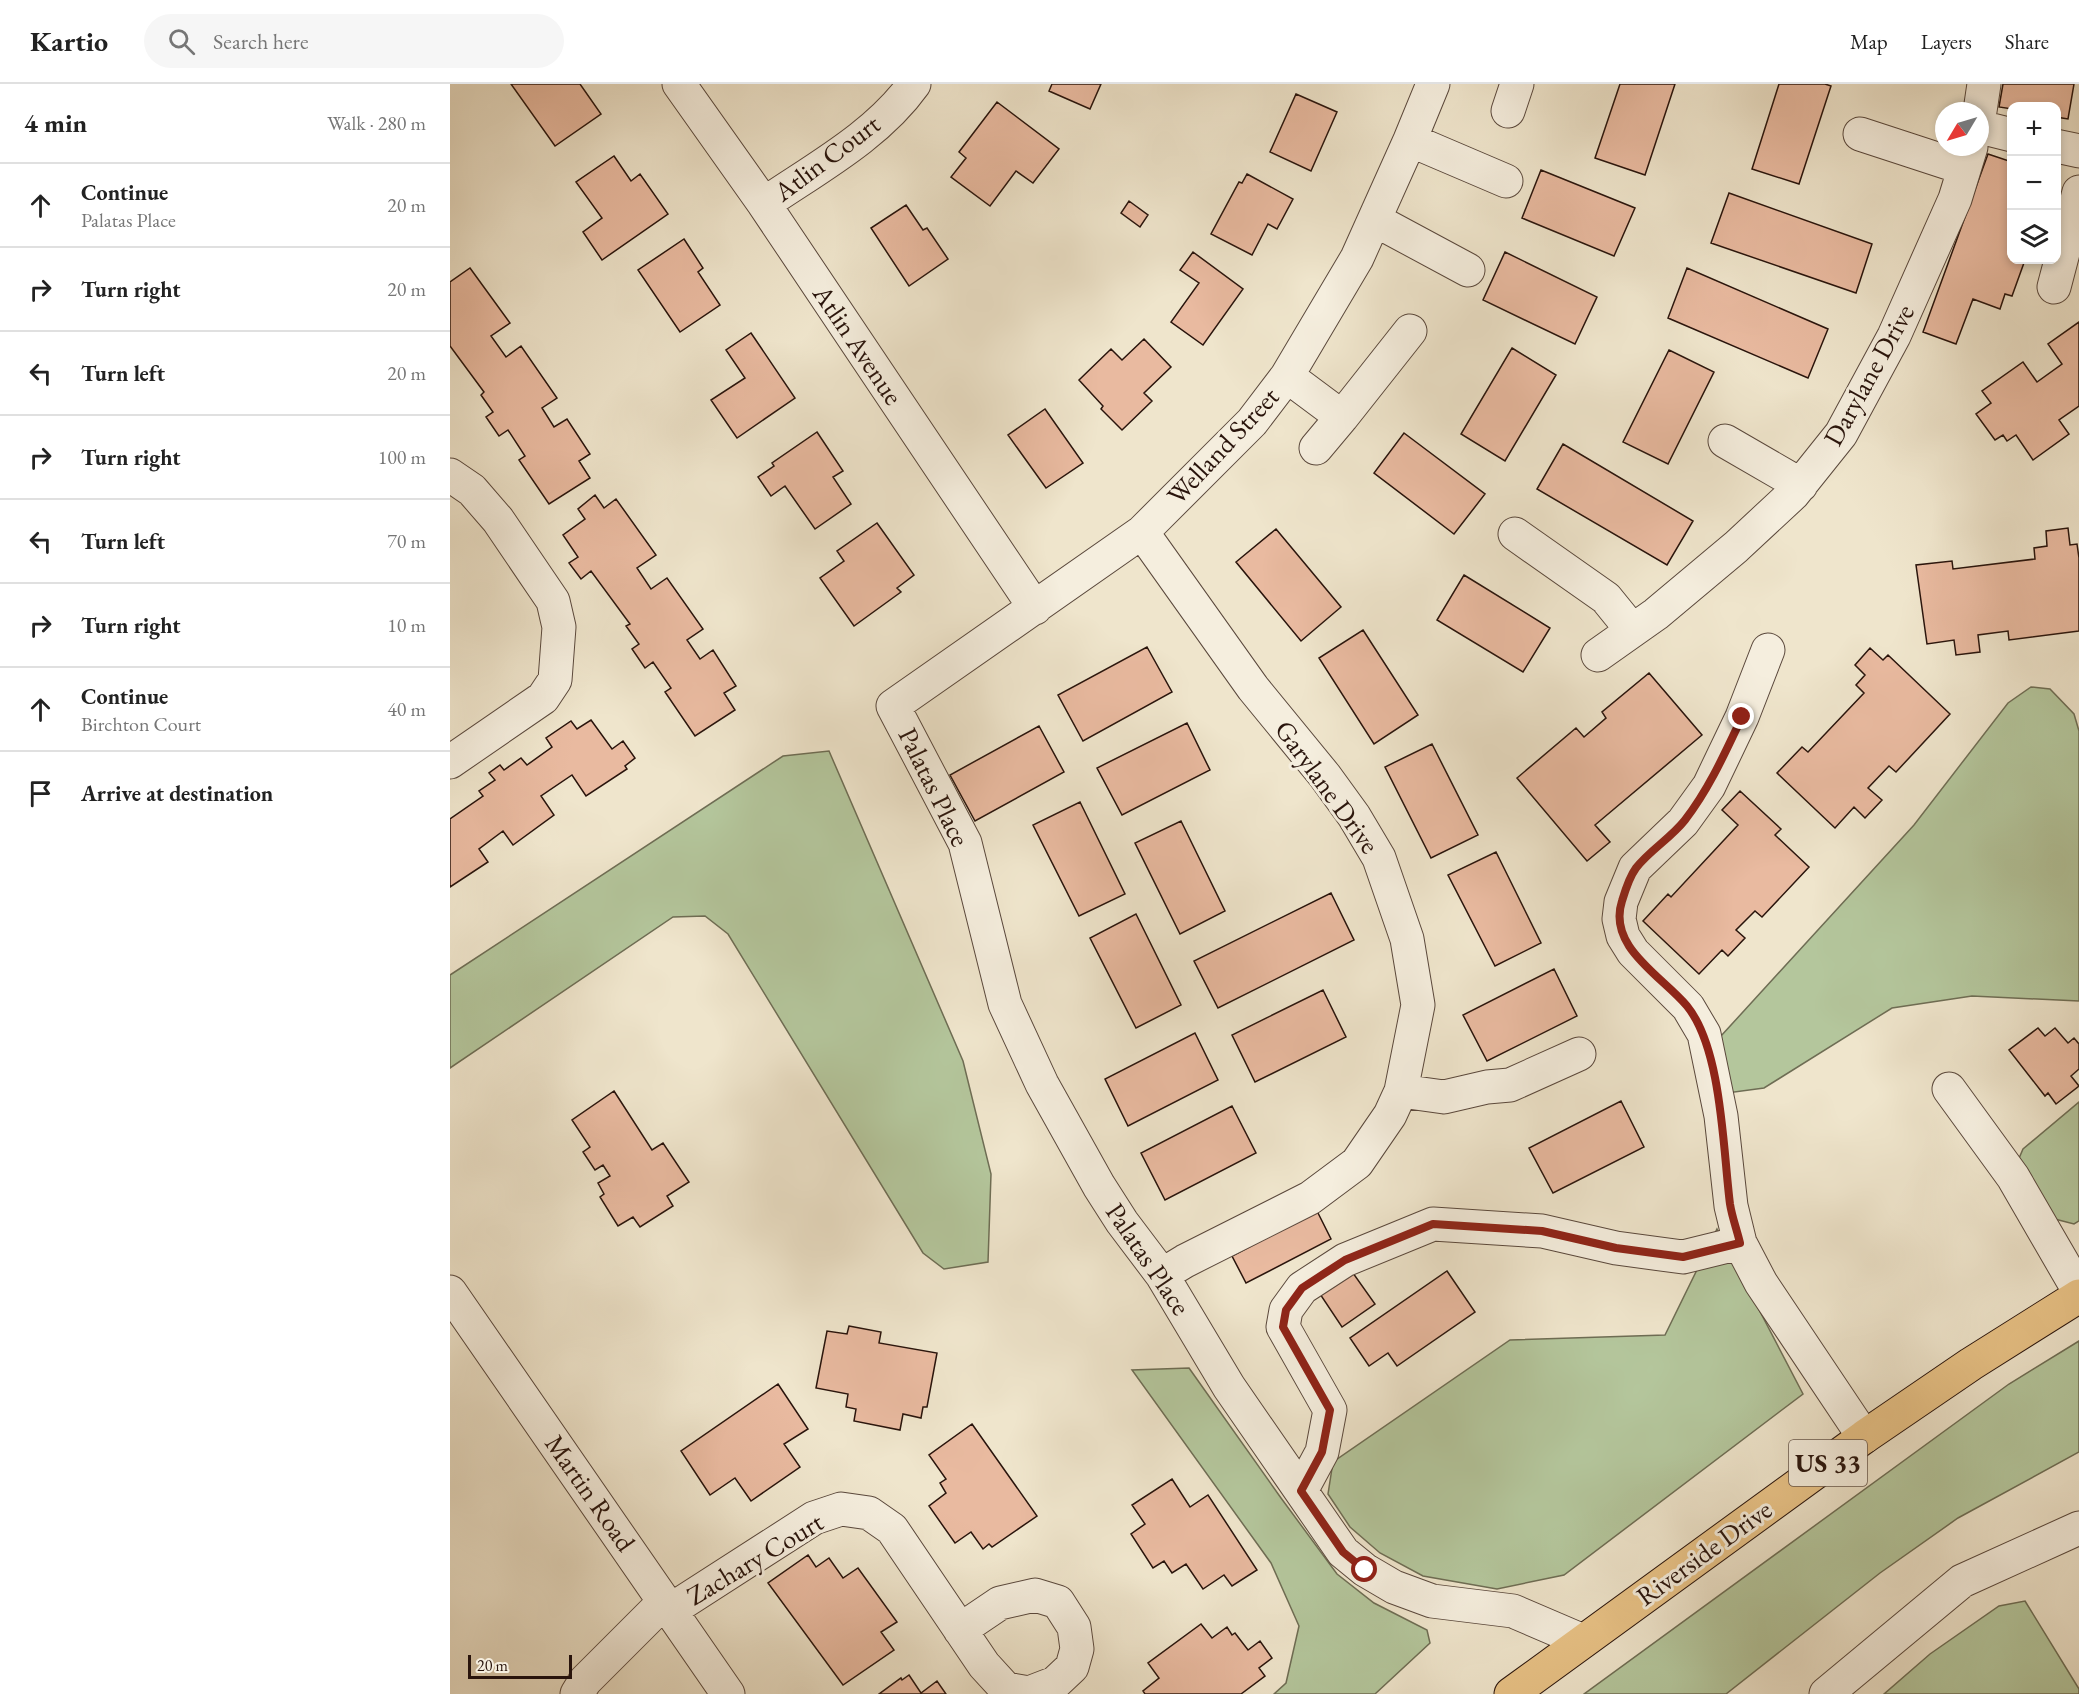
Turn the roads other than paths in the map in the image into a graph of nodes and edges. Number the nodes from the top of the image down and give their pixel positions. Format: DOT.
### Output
graph roads {
  1 [pos="679,84"];
  2 [pos="914,84"];
  3 [pos="1433,84"];
  4 [pos="1984,84"];
  5 [pos="1981,102"];
  6 [pos="1989,129"];
  7 [pos="1860,134"];
  8 [pos="2007,134"];
  9 [pos="1410,140"];
  10 [pos="2061,147"];
  11 [pos="2079,152"];
  12 [pos="1968,158"];
  13 [pos="1506,181"];
  14 [pos="2079,192"];
  15 [pos="764,204"];
  16 [pos="1375,220"];
  17 [pos="1468,270"];
  18 [pos="2054,287"];
  19 [pos="1410,331"];
  20 [pos="1287,376"];
  21 [pos="1342,417"];
  22 [pos="1725,441"];
  23 [pos="1316,448"];
  24 [pos="450,475"];
  25 [pos="1801,485"];
  26 [pos="1142,532"];
  27 [pos="1515,534"];
  28 [pos="1035,608"];
  29 [pos="1632,630"];
  30 [pos="1767,650"];
  31 [pos="1598,655"];
  32 [pos="893,706"];
  33 [pos="450,762"];
  34 [pos="1579,1054"];
  35 [pos="1949,1089"];
  36 [pos="1401,1091"];
  37 [pos="1740,1243"];
  38 [pos="1162,1275"];
  39 [pos="2079,1291"];
  40 [pos="450,1292"];
  41 [pos="2079,1296"];
  42 [pos="1864,1437"];
  43 [pos="1301,1491"];
  44 [pos="2079,1528"];
  45 [pos="668,1606"];
  46 [pos="960,1630"];
  47 [pos="1583,1641"];
  48 [pos="577,1694"];
  49 [pos="728,1694"];
  50 [pos="1511,1694"];
  51 [pos="1826,1694"];
  1 -- 15 [label="street, Atlin Avenue"];
  2 -- 15 [label="street, Atlin Court"];
  3 -- 9 [label="street, Welland Street"];
  4 -- 5 [label="street"];
  6 -- 8 [label="street"];
  7 -- 12 [label="street"];
  9 -- 13 [label="street"];
  9 -- 16 [label="street, Welland Street"];
  10 -- 11 [label="street"];
  12 -- 25 [label="street, Darylane Drive"];
  14 -- 18 [label="street"];
  15 -- 28 [label="street, Atlin Avenue"];
  16 -- 17 [label="street"];
  16 -- 20 [label="street, Welland Street"];
  19 -- 21 [label="street"];
  20 -- 21 [label="street"];
  20 -- 26 [label="street, Welland Street"];
  21 -- 23 [label="street"];
  22 -- 25 [label="street"];
  24 -- 33 [label="street"];
  25 -- 29 [label="street, Darylane Drive"];
  26 -- 28 [label="street, Welland Street"];
  26 -- 36 [label="street, Garylane Drive"];
  27 -- 29 [label="street"];
  28 -- 32 [label="street, Welland Street"];
  29 -- 31 [label="street, Darylane Drive"];
  30 -- 37 [label="street"];
  32 -- 38 [label="street, Palatas Place"];
  34 -- 36 [label="street"];
  35 -- 39 [label="street"];
  36 -- 38 [label="street, Garylane Drive"];
  37 -- 42 [label="street"];
  37 -- 43 [label="street"];
  38 -- 43 [label="street, Palatas Place"];
  40 -- 45 [label="street, Martin Road"];
  41 -- 42 [label="main road, Riverside Drive / US 33"];
  42 -- 47 [label="main road, Riverside Drive / US 33"];
  43 -- 47 [label="street, Palatas Place"];
  44 -- 51 [label="street"];
  45 -- 46 [label="street, Zachary Court"];
  45 -- 48 [label="street, Zachary Court"];
  45 -- 49 [label="street, Martin Road"];
  47 -- 50 [label="main road, Riverside Drive / US 33"];
}
